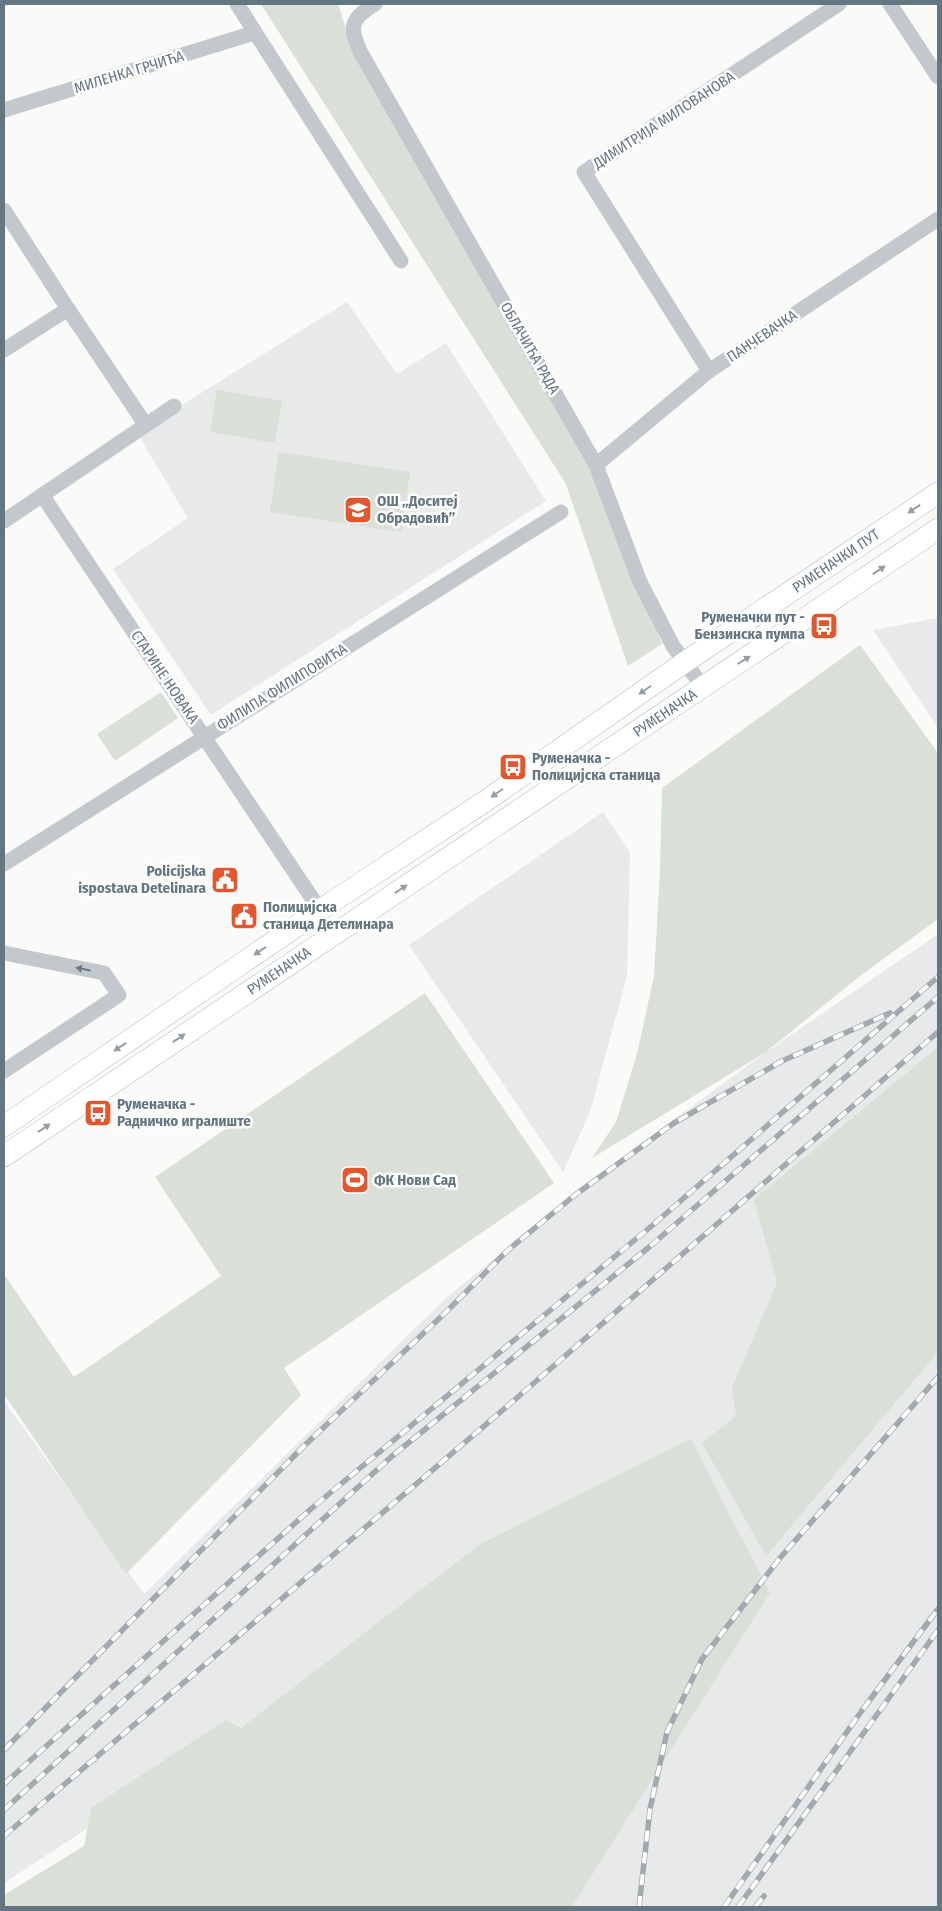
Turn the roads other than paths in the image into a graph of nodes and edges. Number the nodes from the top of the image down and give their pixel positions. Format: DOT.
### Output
graph roads {
  1 [pos="237,4"];
  2 [pos="375,4"];
  3 [pos="839,4"];
  4 [pos="890,4"];
  5 [pos="254,33"];
  6 [pos="938,77"];
  7 [pos="4,110"];
  8 [pos="4,210"];
  9 [pos="938,219"];
  10 [pos="401,261"];
  11 [pos="68,309"];
  12 [pos="4,350"];
  13 [pos="709,371"];
  14 [pos="174,406"];
  15 [pos="145,424"];
  16 [pos="596,465"];
  17 [pos="938,493"];
  18 [pos="42,495"];
  19 [pos="561,512"];
  20 [pos="4,521"];
  21 [pos="938,529"];
  22 [pos="685,662"];
  23 [pos="703,687"];
  24 [pos="205,736"];
  25 [pos="4,864"];
  26 [pos="320,910"];
  27 [pos="4,953"];
  28 [pos="4,1071"];
  29 [pos="4,1126"];
  30 [pos="4,1156"];
  1 -- 5 [label="street"];
  2 -- 16 [label="street, ОБЛАЧИЋА РАДА"];
  3 -- 13 [label="street, ДИМИТРИЈА МИЛОВАНОВА"];
  4 -- 6 [label="street"];
  5 -- 7 [label="street, МИЛЕНКА ГРЧИЋА"];
  5 -- 10 [label="street"];
  8 -- 11 [label="street"];
  9 -- 13 [label="street, ПАНЧЕВАЧКА"];
  11 -- 12 [label="street"];
  11 -- 15 [label="street"];
  13 -- 16 [label="street, ПАНЧЕВАЧКА"];
  14 -- 15 [label="street"];
  15 -- 18 [label="street"];
  16 -- 22 [label="street, ОБЛАЧИЋА РАДА"];
  17 -- 22 [label="main road, РУМЕНАЧКИ ПУТ, one-way"];
  18 -- 20 [label="street"];
  18 -- 24 [label="street, СТАРИНЕ НОВАКА"];
  19 -- 24 [label="street, ФИЛИПА ФИЛИПОВИЋА"];
  23 -- 21 [label="main road, РУМЕНАЧКИ ПУТ, one-way"];
  22 -- 23 [label="street, ОБЛАЧИЋА РАДА"];
  22 -- 26 [label="main road, РУМЕНАЧКА, one-way"];
  30 -- 23 [label="main road, РУМЕНАЧКА, one-way"];
  24 -- 25 [label="street, ФИЛИПА ФИЛИПОВИЋА"];
  24 -- 26 [label="street, СТАРИНЕ НОВАКА"];
  26 -- 29 [label="main road, РУМЕНАЧКА, one-way"];
  28 -- 27 [label="street, one-way"];
}
